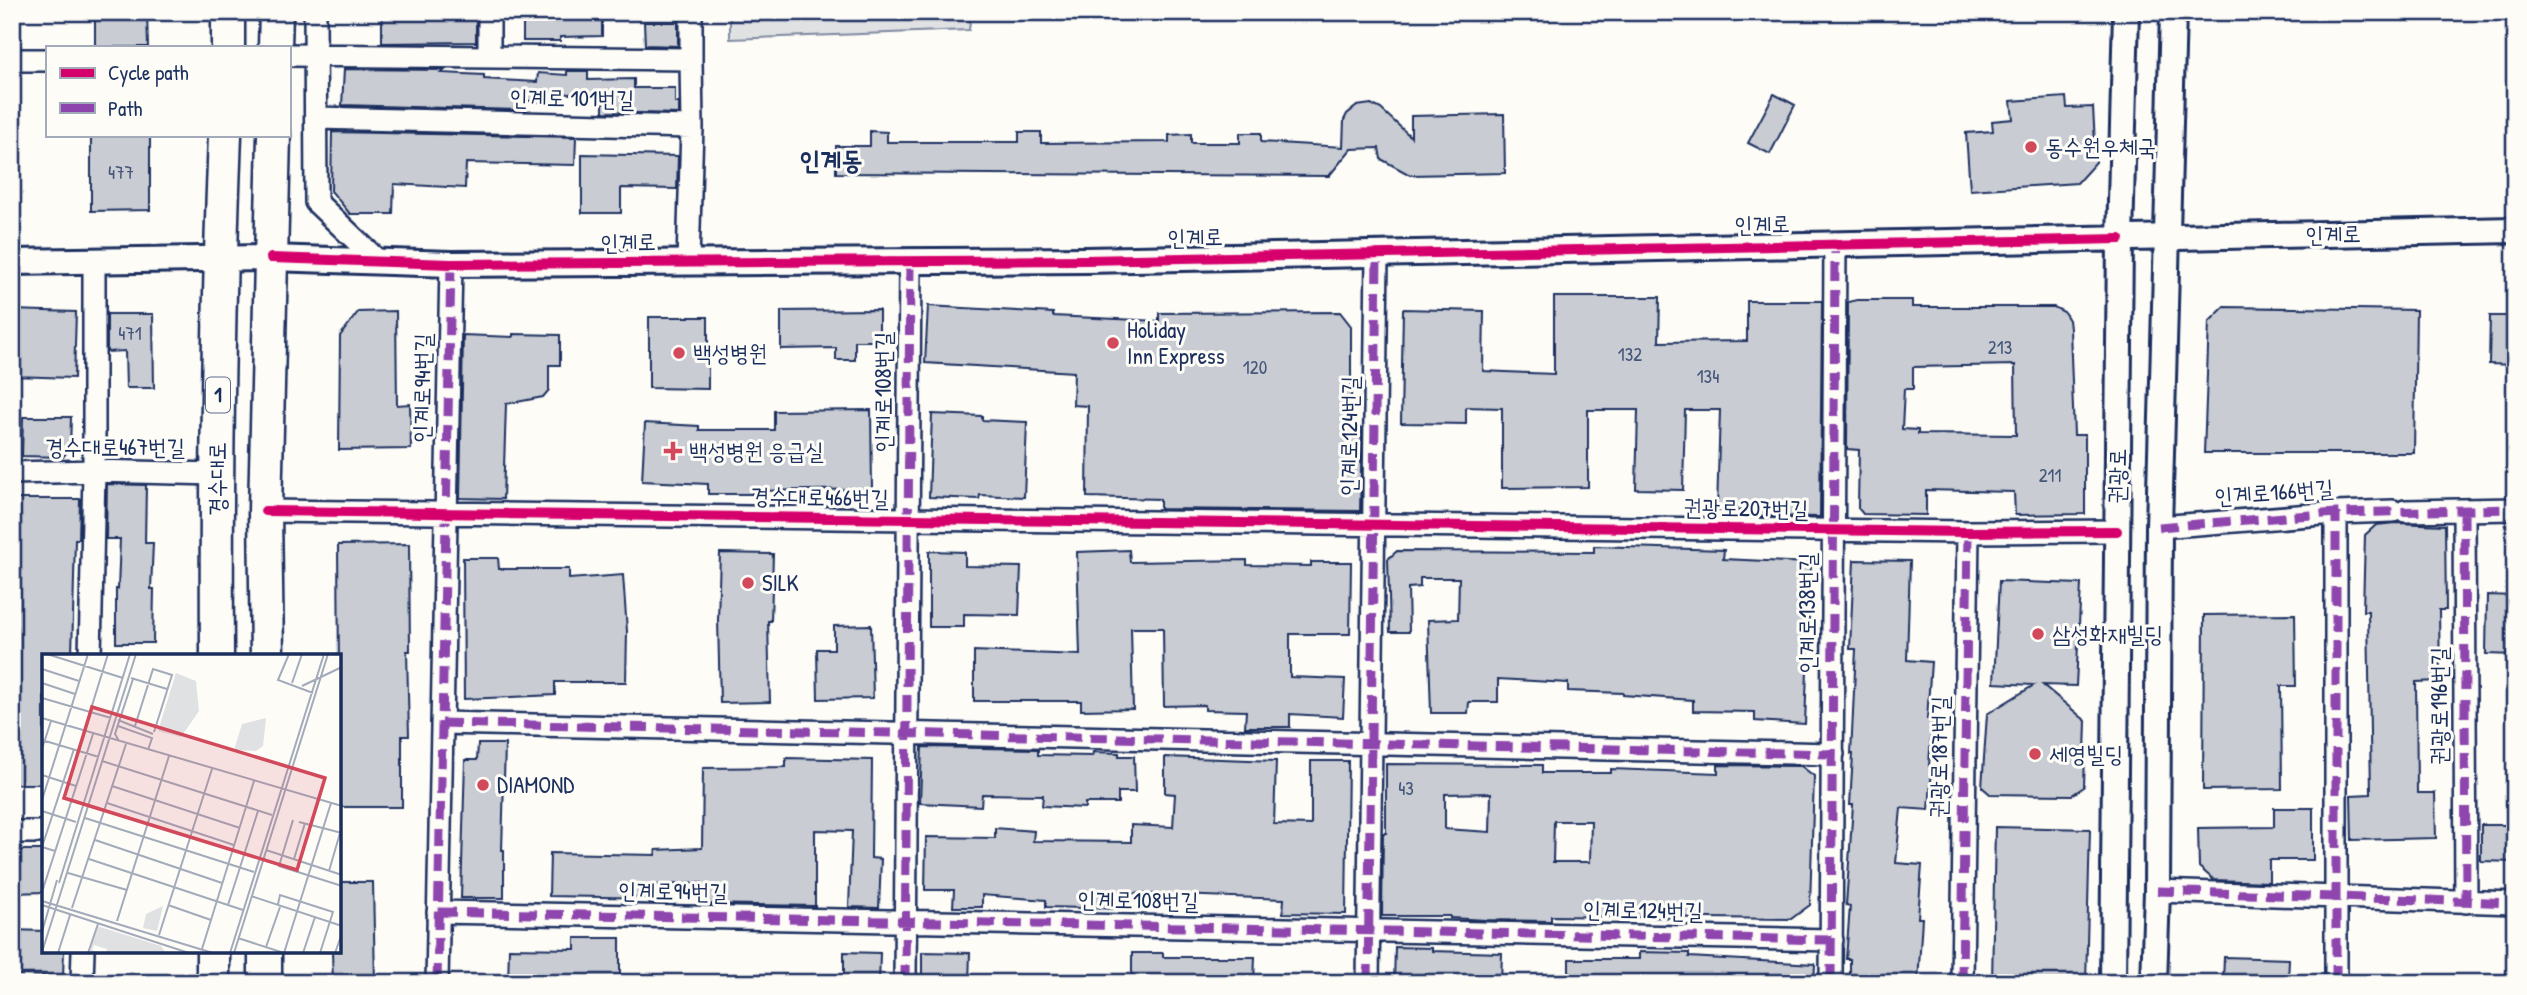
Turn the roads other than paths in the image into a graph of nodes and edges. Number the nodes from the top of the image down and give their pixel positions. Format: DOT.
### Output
graph roads {
  1 [pos="228,12"];
  2 [pos="276,12"];
  3 [pos="315,12"];
  4 [pos="489,12"];
  5 [pos="691,12"];
  6 [pos="2126,12"];
  7 [pos="2173,12"];
  8 [pos="228,46"];
  9 [pos="275,46"];
  10 [pos="290,55"];
  11 [pos="314,55"];
  12 [pos="489,57"];
  13 [pos="691,59"];
  14 [pos="12,60"];
  15 [pos="46,60"];
  16 [pos="316,118"];
  17 [pos="692,127"];
  18 [pos="225,136"];
  19 [pos="274,136"];
  20 [pos="2515,230"];
  21 [pos="2165,238"];
  22 [pos="2120,239"];
  23 [pos="1835,243"];
  24 [pos="1377,255"];
  25 [pos="271,258"];
  26 [pos="911,260"];
  27 [pos="219,261"];
  28 [pos="12,262"];
  29 [pos="94,262"];
  30 [pos="379,262"];
  31 [pos="688,262"];
  32 [pos="451,264"];
  33 [pos="94,471"];
  34 [pos="12,473"];
  35 [pos="216,474"];
  36 [pos="2515,509"];
  37 [pos="2464,510"];
  38 [pos="265,511"];
  39 [pos="446,513"];
  40 [pos="2336,513"];
  41 [pos="909,519"];
  42 [pos="1374,524"];
  43 [pos="2159,527"];
  44 [pos="1834,530"];
  45 [pos="2117,531"];
  46 [pos="1968,532"];
  47 [pos="90,654"];
  48 [pos="217,654"];
  49 [pos="267,654"];
  50 [pos="442,723"];
  51 [pos="907,734"];
  52 [pos="1371,744"];
  53 [pos="1833,754"];
  54 [pos="12,832"];
  55 [pos="42,832"];
  56 [pos="2157,891"];
  57 [pos="2337,897"];
  58 [pos="2466,902"];
  59 [pos="2515,903"];
  60 [pos="438,912"];
  61 [pos="906,922"];
  62 [pos="1369,931"];
  63 [pos="1832,940"];
  64 [pos="83,953"];
  65 [pos="213,953"];
  66 [pos="265,953"];
  67 [pos="82,983"];
  68 [pos="213,983"];
  69 [pos="265,983"];
  70 [pos="437,983"];
  71 [pos="905,983"];
  72 [pos="1368,983"];
  73 [pos="1832,983"];
  74 [pos="1962,983"];
  75 [pos="2113,983"];
  76 [pos="2154,983"];
  77 [pos="2336,983"];
  1 -- 8 [label="main road"];
  2 -- 9 [label="main road"];
  3 -- 11 [label="street"];
  4 -- 12 [label="street"];
  5 -- 13 [label="street"];
  6 -- 22 [label="street, 권광로"];
  7 -- 21 [label="street, 권광로"];
  10 -- 11 [label="street"];
  11 -- 12 [label="street"];
  11 -- 16 [label="street"];
  12 -- 13 [label="street"];
  13 -- 17 [label="street"];
  14 -- 15 [label="street"];
  16 -- 17 [label="street, 인계로 101번길"];
  16 -- 30 [label="street"];
  17 -- 31 [label="street"];
  18 -- 27 [label="main road, 경수대로 / 1"];
  19 -- 25 [label="main road"];
  20 -- 21 [label="street, 인계로"];
  21 -- 22 [label="street, 인계로"];
  21 -- 43 [label="street, 권광로"];
  22 -- 23 [label="street, 인계로"];
  22 -- 45 [label="street, 권광로"];
  23 -- 24 [label="street, 인계로"];
  23 -- 44 [label="street, 인계로138번길"];
  24 -- 26 [label="street, 인계로"];
  24 -- 42 [label="street, 인계로124번길"];
  25 -- 27 [label="street, 인계로"];
  25 -- 30 [label="street, 인계로"];
  25 -- 38 [label="main road"];
  26 -- 31 [label="street, 인계로"];
  26 -- 41 [label="street, 인계로108번길"];
  27 -- 29 [label="street, 인계로"];
  27 -- 35 [label="main road, 경수대로 / 1"];
  28 -- 29 [label="street, 인계로"];
  29 -- 33 [label="street"];
  30 -- 32 [label="street, 인계로"];
  31 -- 32 [label="street, 인계로"];
  32 -- 39 [label="street, 인계로94번길"];
  33 -- 34 [label="street, 경수대로467번길"];
  33 -- 35 [label="street, 경수대로467번길"];
  33 -- 47 [label="street"];
  35 -- 48 [label="main road, 경수대로 / 1"];
  36 -- 37 [label="street, 인계로166번길"];
  37 -- 40 [label="street, 인계로166번길"];
  37 -- 58 [label="street, 권광로196번길"];
  38 -- 39 [label="street, 경수대로466번길"];
  38 -- 49 [label="main road"];
  39 -- 41 [label="street, 경수대로466번길"];
  39 -- 50 [label="street, 인계로94번길"];
  40 -- 43 [label="street, 인계로166번길"];
  40 -- 57 [label="street"];
  41 -- 42 [label="street, 경수대로466번길"];
  41 -- 51 [label="street, 인계로108번길"];
  42 -- 44 [label="street, 권광로207번길"];
  42 -- 52 [label="street, 인계로124번길"];
  43 -- 56 [label="street, 권광로"];
  44 -- 46 [label="street, 권광로207번길"];
  44 -- 53 [label="street, 인계로138번길"];
  45 -- 46 [label="street, 권광로207번길"];
  45 -- 75 [label="street, 권광로"];
  46 -- 74 [label="street, 권광로187번길"];
  50 -- 51 [label="street"];
  50 -- 60 [label="street, 인계로94번길"];
  51 -- 52 [label="street"];
  51 -- 61 [label="street, 인계로108번길"];
  52 -- 53 [label="street"];
  52 -- 62 [label="street, 인계로124번길"];
  53 -- 63 [label="street, 인계로138번길"];
  54 -- 55 [label="street"];
  56 -- 57 [label="street"];
  56 -- 76 [label="street, 권광로"];
  57 -- 58 [label="street"];
  57 -- 77 [label="street"];
  58 -- 59 [label="street"];
  60 -- 61 [label="street, 인계로94번길"];
  60 -- 70 [label="street, 인계로94번길"];
  61 -- 62 [label="street, 인계로108번길"];
  61 -- 71 [label="street, 인계로108번길"];
  62 -- 63 [label="street, 인계로124번길"];
  62 -- 72 [label="street, 인계로124번길"];
  63 -- 73 [label="street, 인계로138번길"];
  64 -- 67 [label="street"];
  65 -- 68 [label="main road"];
  66 -- 69 [label="main road"];
}
